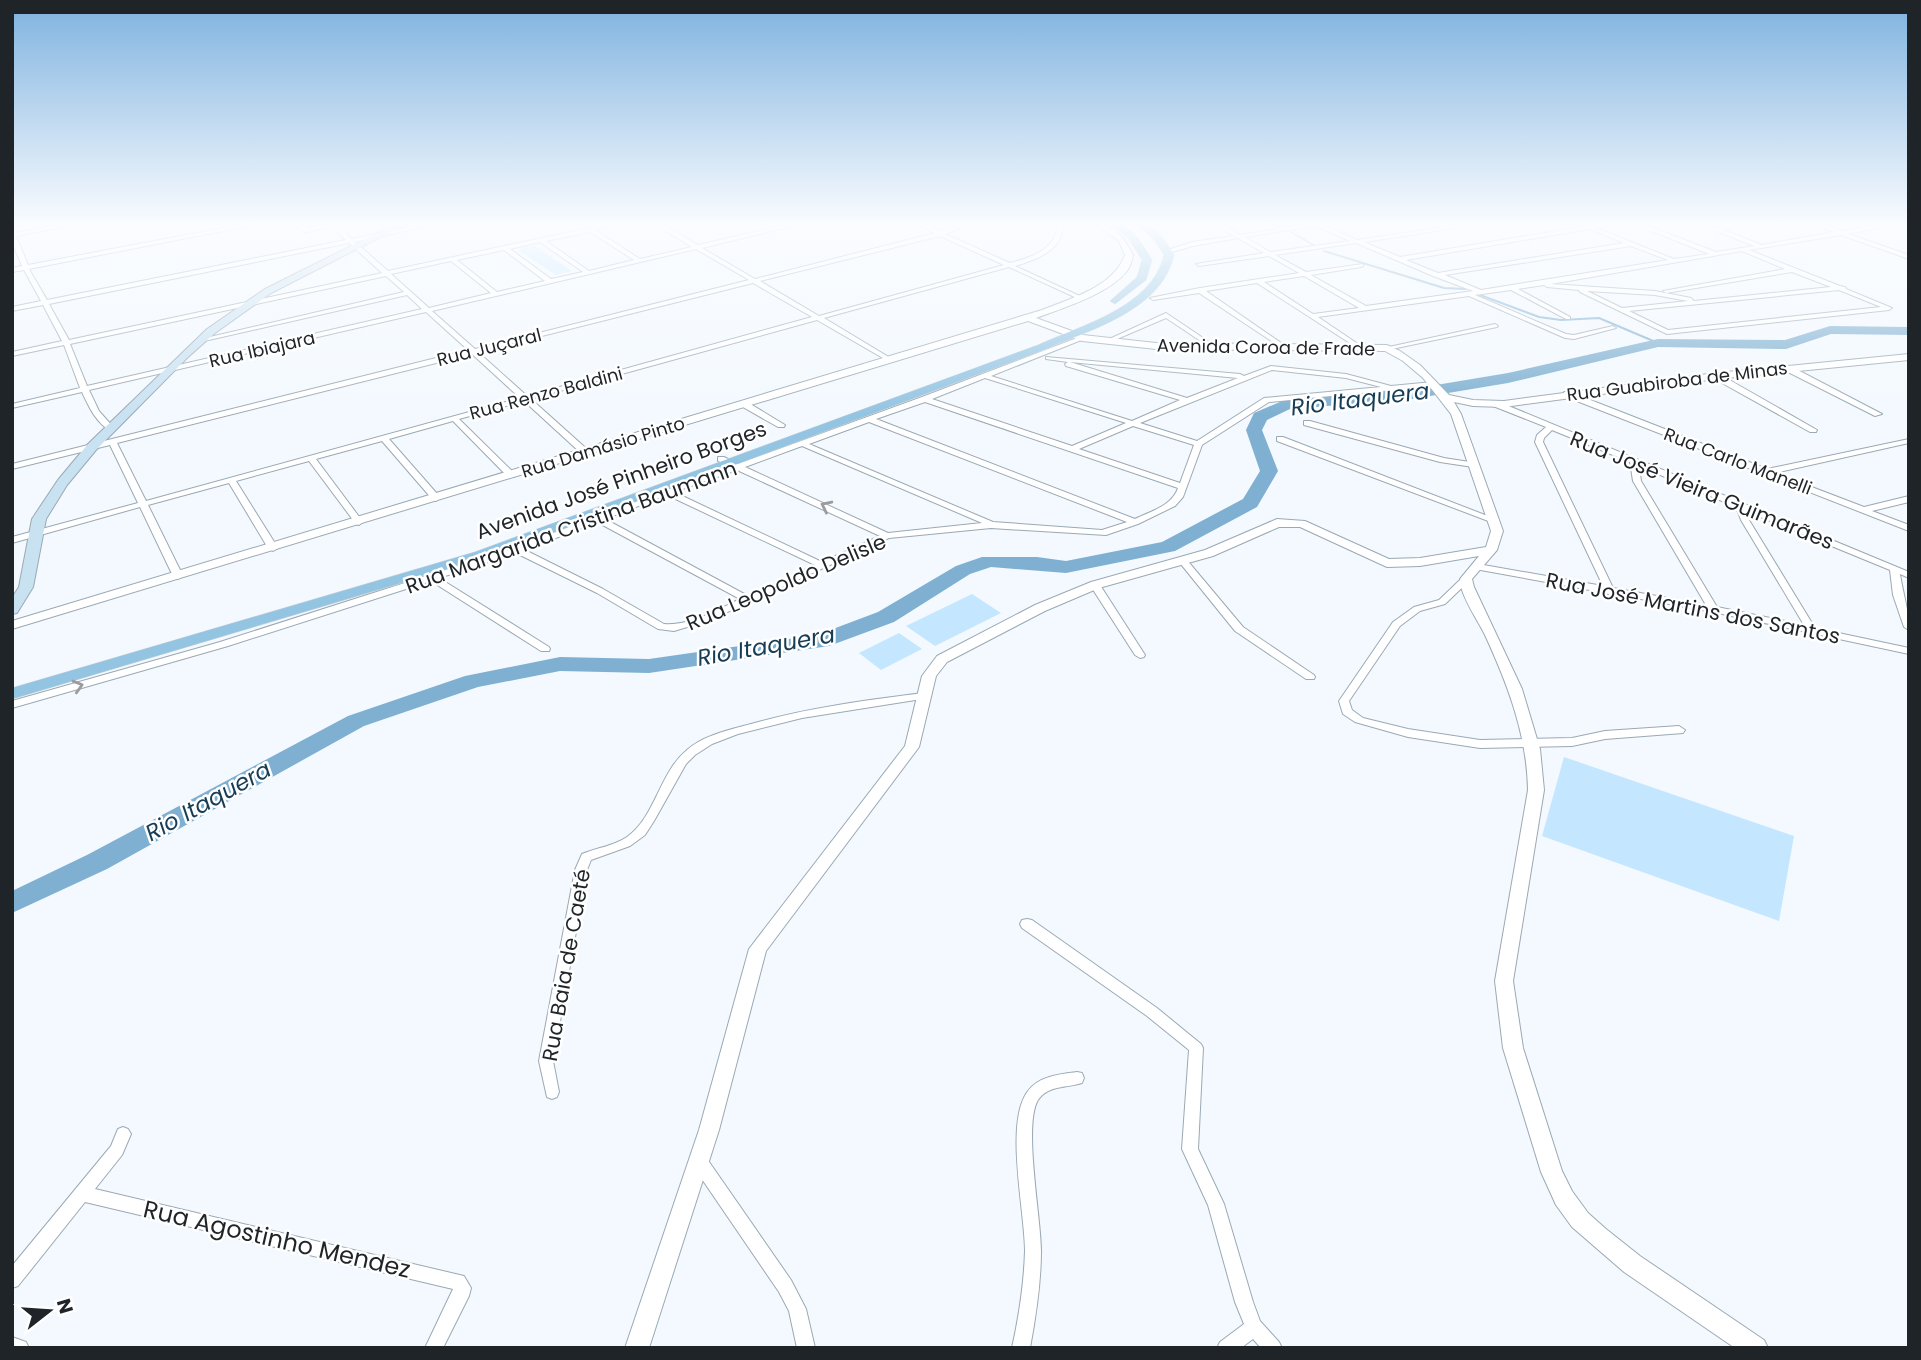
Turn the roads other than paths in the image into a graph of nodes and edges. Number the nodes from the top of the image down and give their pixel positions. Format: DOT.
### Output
graph roads {
  1 [pos="37,287"];
  2 [pos="122,287"];
  3 [pos="274,287"];
  4 [pos="325,287"];
  5 [pos="403,287"];
  6 [pos="488,287"];
  7 [pos="523,287"];
  8 [pos="728,287"];
  9 [pos="765,287"];
  10 [pos="931,287"];
  11 [pos="1057,287"];
  12 [pos="1100,287"];
  13 [pos="1133,287"];
  14 [pos="1152,287"];
  15 [pos="1216,287"];
  16 [pos="1268,287"];
  17 [pos="1327,287"];
  18 [pos="1465,287"];
  19 [pos="1515,287"];
  20 [pos="1559,287"];
  21 [pos="1691,287"];
  22 [pos="1512,288"];
  23 [pos="1843,288"];
  24 [pos="1200,290"];
  25 [pos="1581,291"];
  26 [pos="409,293"];
  27 [pos="1479,293"];
  28 [pos="1658,293"];
  29 [pos="496,294"];
  30 [pos="1467,294"];
  31 [pos="1081,298"];
  32 [pos="1153,298"];
  33 [pos="44,302"];
  34 [pos="1699,302"];
  35 [pos="247,304"];
  36 [pos="12,309"];
  37 [pos="1366,309"];
  38 [pos="427,310"];
  39 [pos="1619,310"];
  40 [pos="1313,317"];
  41 [pos="819,318"];
  42 [pos="1028,318"];
  43 [pos="1567,318"];
  44 [pos="1495,326"];
  45 [pos="1614,328"];
  46 [pos="1063,332"];
  47 [pos="1082,338"];
  48 [pos="1344,338"];
  49 [pos="200,340"];
  50 [pos="1108,341"];
  51 [pos="66,343"];
  52 [pos="1210,345"];
  53 [pos="1334,347"];
  54 [pos="1285,348"];
  55 [pos="1359,348"];
  56 [pos="1387,348"];
  57 [pos="473,351"];
  58 [pos="12,354"];
  59 [pos="1043,356"];
  60 [pos="1909,357"];
  61 [pos="890,360"];
  62 [pos="1787,368"];
  63 [pos="169,370"];
  64 [pos="985,376"];
  65 [pos="1716,376"];
  66 [pos="1244,377"];
  67 [pos="1393,388"];
  68 [pos="86,389"];
  69 [pos="1440,391"];
  70 [pos="1567,394"];
  71 [pos="526,399"];
  72 [pos="925,399"];
  73 [pos="1187,400"];
  74 [pos="744,404"];
  75 [pos="1493,404"];
  76 [pos="12,406"];
  77 [pos="1456,414"];
  78 [pos="1878,414"];
  79 [pos="454,418"];
  80 [pos="868,419"];
  81 [pos="1130,423"];
  82 [pos="1307,423"];
  83 [pos="781,425"];
  84 [pos="1550,428"];
  85 [pos="111,429"];
  86 [pos="1813,430"];
  87 [pos="384,438"];
  88 [pos="1280,439"];
  89 [pos="1909,441"];
  90 [pos="113,442"];
  91 [pos="801,443"];
  92 [pos="1198,444"];
  93 [pos="92,447"];
  94 [pos="1072,449"];
  95 [pos="586,453"];
  96 [pos="311,458"];
  97 [pos="1634,461"];
  98 [pos="728,463"];
  99 [pos="1473,465"];
  100 [pos="12,467"];
  101 [pos="1766,472"];
  102 [pos="511,475"];
  103 [pos="231,480"];
  104 [pos="1183,487"];
  105 [pos="667,492"];
  106 [pos="436,498"];
  107 [pos="1909,499"];
  108 [pos="144,504"];
  109 [pos="1740,505"];
  110 [pos="1864,510"];
  111 [pos="598,519"];
  112 [pos="1494,520"];
  113 [pos="359,522"];
  114 [pos="1135,522"];
  115 [pos="991,525"];
  116 [pos="1909,528"];
  117 [pos="35,534"];
  118 [pos="887,536"];
  119 [pos="12,540"];
  120 [pos="273,548"];
  121 [pos="517,550"];
  122 [pos="1491,550"];
  123 [pos="1183,561"];
  124 [pos="821,565"];
  125 [pos="1478,567"];
  126 [pos="1894,569"];
  127 [pos="1909,575"];
  128 [pos="178,576"];
  129 [pos="434,579"];
  130 [pos="1466,579"];
  131 [pos="1095,585"];
  132 [pos="1610,592"];
  133 [pos="747,599"];
  134 [pos="1713,609"];
  135 [pos="12,610"];
  136 [pos="12,625"];
  137 [pos="1909,627"];
  138 [pos="1811,629"];
  139 [pos="545,649"];
  140 [pos="1909,651"];
  141 [pos="1140,655"];
  142 [pos="1310,677"];
  143 [pos="12,686"];
  144 [pos="12,694"];
  145 [pos="924,696"];
  146 [pos="12,705"];
  147 [pos="1679,730"];
  148 [pos="1532,744"];
  149 [pos="1027,924"];
  150 [pos="1077,1078"];
  151 [pos="552,1092"];
  152 [pos="123,1134"];
  153 [pos="698,1159"];
  154 [pos="81,1193"];
  155 [pos="12,1280"];
  156 [pos="1255,1327"];
  157 [pos="12,1346"];
  158 [pos="20,1348"];
  159 [pos="435,1348"];
  160 [pos="637,1348"];
  161 [pos="806,1348"];
  162 [pos="1021,1348"];
  163 [pos="1226,1348"];
  164 [pos="1273,1348"];
  165 [pos="1756,1348"];
  1 -- 33 [label="street"];
  2 -- 33 [label="street"];
  3 -- 35 [label="main road"];
  4 -- 35 [label="street"];
  5 -- 26 [label="street"];
  6 -- 29 [label="street"];
  7 -- 29 [label="street, Rua Ibiajara"];
  8 -- 57 [label="street, Rua Juçaral"];
  9 -- 41 [label="street"];
  10 -- 41 [label="street, Rua Renzo Baldini"];
  11 -- 31 [label="street"];
  12 -- 31 [label="street, Rua Damásio Pinto"];
  13 -- 46 [label="main road, Avenida José Pinheiro Borges"];
  14 -- 46 [label="main road, Avenida José Pinheiro Borges"];
  15 -- 24 [label="street"];
  16 -- 40 [label="street"];
  17 -- 37 [label="street"];
  18 -- 27 [label="street"];
  19 -- 22 [label="street"];
  20 -- 25 [label="street"];
  21 -- 28 [label="street"];
  22 -- 27 [label="street"];
  22 -- 43 [label="street"];
  23 -- 34 [label="street"];
  23 -- 39 [label="street"];
  24 -- 32 [label="street"];
  24 -- 54 [label="street"];
  25 -- 28 [label="street"];
  25 -- 39 [label="street"];
  26 -- 38 [label="street"];
  26 -- 49 [label="street"];
  27 -- 30 [label="street"];
  28 -- 34 [label="street"];
  29 -- 38 [label="street, Rua Ibiajara"];
  30 -- 37 [label="street"];
  30 -- 45 [label="street"];
  31 -- 42 [label="street, Rua Damásio Pinto"];
  33 -- 36 [label="street"];
  33 -- 51 [label="street"];
  34 -- 39 [label="street"];
  35 -- 49 [label="main road"];
  35 -- 51 [label="street"];
  37 -- 40 [label="street"];
  38 -- 57 [label="street"];
  38 -- 63 [label="street, Rua Ibiajara"];
  40 -- 48 [label="street"];
  41 -- 61 [label="street"];
  41 -- 71 [label="street, Rua Renzo Baldini"];
  42 -- 46 [label="street, Avenida Coroa de Frade"];
  42 -- 61 [label="street, Rua Damásio Pinto"];
  44 -- 56 [label="street"];
  46 -- 47 [label="street, Avenida Coroa de Frade"];
  46 -- 98 [label="main road, Avenida José Pinheiro Borges"];
  47 -- 50 [label="street, Avenida Coroa de Frade"];
  47 -- 59 [label="street, Rua Margarida Cristina Baumann"];
  48 -- 53 [label="street"];
  48 -- 55 [label="street"];
  49 -- 63 [label="main road"];
  50 -- 52 [label="street, Avenida Coroa de Frade"];
  50 -- 52 [label="street"];
  51 -- 58 [label="street"];
  51 -- 68 [label="street"];
  52 -- 54 [label="street, Avenida Coroa de Frade"];
  53 -- 54 [label="street, Avenida Coroa de Frade"];
  53 -- 55 [label="street, Avenida Coroa de Frade"];
  55 -- 56 [label="street, Avenida Coroa de Frade"];
  56 -- 69 [label="street, Avenida Coroa de Frade"];
  57 -- 71 [label="street"];
  57 -- 90 [label="street, Rua Juçaral"];
  59 -- 64 [label="street, Rua Margarida Cristina Baumann"];
  59 -- 66 [label="street"];
  59 -- 73 [label="street"];
  60 -- 62 [label="street, Rua Guabiroba de Minas"];
  61 -- 74 [label="street, Rua Damásio Pinto"];
  62 -- 65 [label="street, Rua Guabiroba de Minas"];
  62 -- 78 [label="street"];
  63 -- 68 [label="street, Rua Ibiajara"];
  63 -- 85 [label="main road"];
  64 -- 72 [label="street, Rua Margarida Cristina Baumann"];
  64 -- 81 [label="street"];
  65 -- 70 [label="street, Rua Guabiroba de Minas"];
  65 -- 86 [label="street"];
  66 -- 67 [label="street"];
  66 -- 73 [label="street"];
  67 -- 69 [label="street"];
  67 -- 92 [label="street"];
  68 -- 76 [label="street, Rua Ibiajara"];
  68 -- 85 [label="street"];
  69 -- 75 [label="street, Rua Guabiroba de Minas"];
  69 -- 77 [label="street, Avenida Coroa de Frade"];
  70 -- 75 [label="street, Rua Guabiroba de Minas"];
  70 -- 101 [label="street, Rua Carlo Manelli"];
  71 -- 79 [label="street, Rua Renzo Baldini"];
  71 -- 95 [label="street"];
  72 -- 80 [label="street, Rua Margarida Cristina Baumann"];
  72 -- 94 [label="street"];
  73 -- 81 [label="street"];
  74 -- 83 [label="street"];
  74 -- 95 [label="street, Rua Damásio Pinto"];
  75 -- 77 [label="street"];
  75 -- 84 [label="street, Rua José Vieira Guimarães"];
  77 -- 99 [label="street, Avenida Coroa de Frade"];
  79 -- 87 [label="street, Rua Renzo Baldini"];
  79 -- 102 [label="street"];
  80 -- 91 [label="street, Rua Margarida Cristina Baumann"];
  80 -- 114 [label="street"];
  81 -- 92 [label="street"];
  81 -- 94 [label="street"];
  82 -- 99 [label="street"];
  84 -- 97 [label="street, Rua José Vieira Guimarães"];
  84 -- 132 [label="street"];
  85 -- 93 [label="main road"];
  87 -- 96 [label="street, Rua Renzo Baldini"];
  87 -- 106 [label="street"];
  88 -- 112 [label="street"];
  89 -- 101 [label="street"];
  90 -- 93 [label="street, Rua Juçaral"];
  90 -- 108 [label="street"];
  91 -- 98 [label="street, Rua Margarida Cristina Baumann"];
  91 -- 115 [label="street"];
  92 -- 104 [label="street, Rua Leopoldo Delisle"];
  93 -- 100 [label="street, Rua Juçaral"];
  93 -- 117 [label="main road"];
  94 -- 104 [label="street"];
  95 -- 102 [label="street, Rua Damásio Pinto"];
  96 -- 103 [label="street, Rua Renzo Baldini"];
  96 -- 113 [label="street"];
  97 -- 109 [label="street, Rua José Vieira Guimarães"];
  97 -- 134 [label="street"];
  98 -- 105 [label="street, Rua Margarida Cristina Baumann"];
  118 -- 98 [label="street, one-way"];
  98 -- 143 [label="main road, Avenida José Pinheiro Borges"];
  98 -- 144 [label="main road, Avenida José Pinheiro Borges"];
  99 -- 112 [label="street, Avenida Coroa de Frade"];
  101 -- 110 [label="street, Rua Carlo Manelli"];
  102 -- 106 [label="street, Rua Damásio Pinto"];
  103 -- 108 [label="street, Rua Renzo Baldini"];
  103 -- 120 [label="street"];
  104 -- 114 [label="street, Rua Leopoldo Delisle"];
  105 -- 111 [label="street, Rua Margarida Cristina Baumann"];
  105 -- 124 [label="street"];
  106 -- 113 [label="street, Rua Damásio Pinto"];
  107 -- 110 [label="street"];
  108 -- 117 [label="street, Rua Renzo Baldini"];
  108 -- 128 [label="street"];
  109 -- 126 [label="street, Rua José Vieira Guimarães"];
  109 -- 138 [label="street"];
  110 -- 116 [label="street, Rua Carlo Manelli"];
  111 -- 121 [label="street, Rua Margarida Cristina Baumann"];
  111 -- 133 [label="street"];
  112 -- 122 [label="street"];
  113 -- 120 [label="street, Rua Damásio Pinto"];
  114 -- 115 [label="street, Rua Leopoldo Delisle"];
  115 -- 118 [label="street, Rua Leopoldo Delisle"];
  117 -- 119 [label="street, Rua Renzo Baldini"];
  117 -- 135 [label="main road"];
  118 -- 124 [label="street, Rua Leopoldo Delisle"];
  120 -- 128 [label="street, Rua Damásio Pinto"];
  121 -- 129 [label="street, Rua Margarida Cristina Baumann"];
  121 -- 133 [label="street, Rua Leopoldo Delisle"];
  122 -- 123 [label="street"];
  122 -- 125 [label="street"];
  123 -- 131 [label="street"];
  123 -- 142 [label="street"];
  124 -- 133 [label="street, Rua Leopoldo Delisle"];
  125 -- 130 [label="street"];
  125 -- 132 [label="street, Rua José Martins dos Santos"];
  126 -- 127 [label="street, Rua José Vieira Guimarães"];
  126 -- 137 [label="street"];
  128 -- 136 [label="street, Rua Damásio Pinto"];
  129 -- 139 [label="street"];
  146 -- 129 [label="street, Rua Margarida Cristina Baumann, one-way"];
  130 -- 148 [label="street"];
  130 -- 148 [label="street"];
  131 -- 141 [label="street"];
  131 -- 145 [label="street"];
  132 -- 134 [label="street, Rua José Martins dos Santos"];
  134 -- 138 [label="street, Rua José Martins dos Santos"];
  138 -- 140 [label="street, Rua José Martins dos Santos"];
  145 -- 151 [label="street, Rua Baia de Caeté"];
  145 -- 153 [label="street"];
  147 -- 148 [label="street"];
  148 -- 165 [label="street"];
  149 -- 156 [label="street"];
  150 -- 162 [label="street"];
  152 -- 154 [label="street"];
  153 -- 160 [label="street"];
  153 -- 161 [label="street"];
  154 -- 155 [label="street"];
  154 -- 159 [label="street, Rua Agostinho Mendez"];
  156 -- 163 [label="street"];
  156 -- 164 [label="street"];
  157 -- 158 [label="street"];
}
